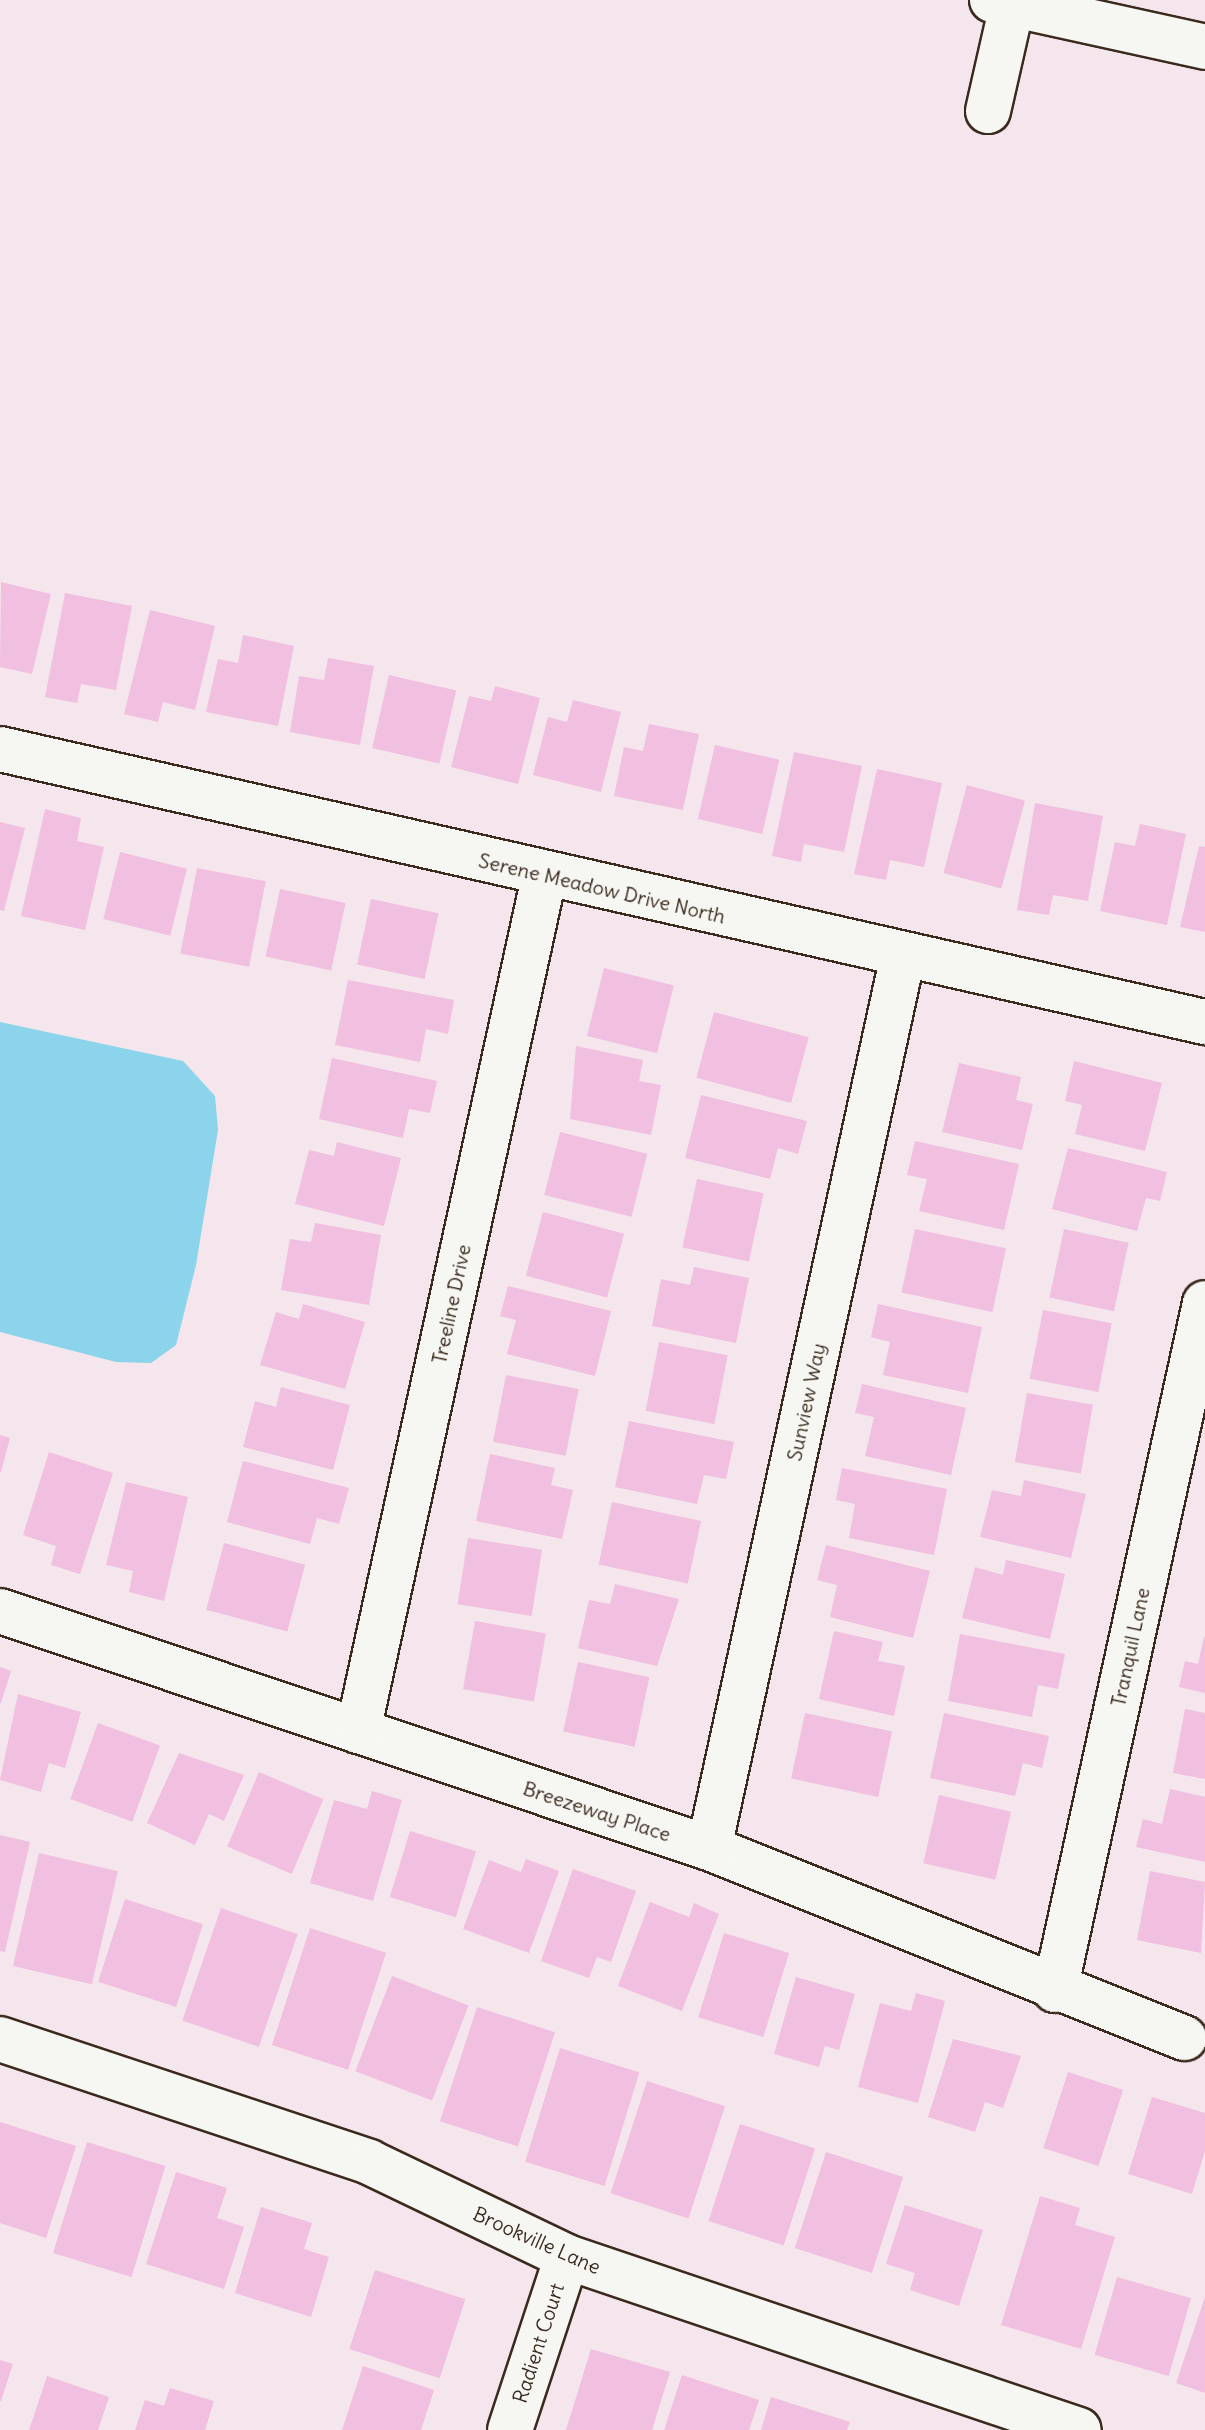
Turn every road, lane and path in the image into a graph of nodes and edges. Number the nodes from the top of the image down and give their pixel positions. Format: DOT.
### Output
graph roads {
  1 [pos="1002,2"];
  2 [pos="1205,47"];
  3 [pos="988,111"];
  4 [pos="0,749"];
  5 [pos="544,877"];
  6 [pos="903,955"];
  7 [pos="1205,1022"];
  8 [pos="1205,1303"];
  9 [pos="0,1611"];
  10 [pos="358,1731"];
  11 [pos="709,1848"];
  12 [pos="1055,1990"];
  13 [pos="1184,2038"];
  14 [pos="0,2039"];
  15 [pos="567,2257"];
  16 [pos="510,2430"];
  17 [pos="1079,2430"];
  1 -- 2 [label="street"];
  1 -- 3 [label="street"];
  4 -- 5 [label="street, Serene Meadow Drive North"];
  5 -- 6 [label="street, Serene Meadow Drive North"];
  5 -- 10 [label="street, Treeline Drive"];
  6 -- 7 [label="street, Serene Meadow Drive North"];
  6 -- 11 [label="street, Sunview Way"];
  8 -- 12 [label="street, Tranquil Lane"];
  9 -- 10 [label="street, Breezeway Place"];
  10 -- 11 [label="street, Breezeway Place"];
  11 -- 12 [label="street, Breezeway Place"];
  12 -- 13 [label="street, Breezeway Place"];
  14 -- 15 [label="street, Brookville Lane"];
  15 -- 16 [label="street, Radient Court"];
  15 -- 17 [label="street, Brookville Lane"];
}
